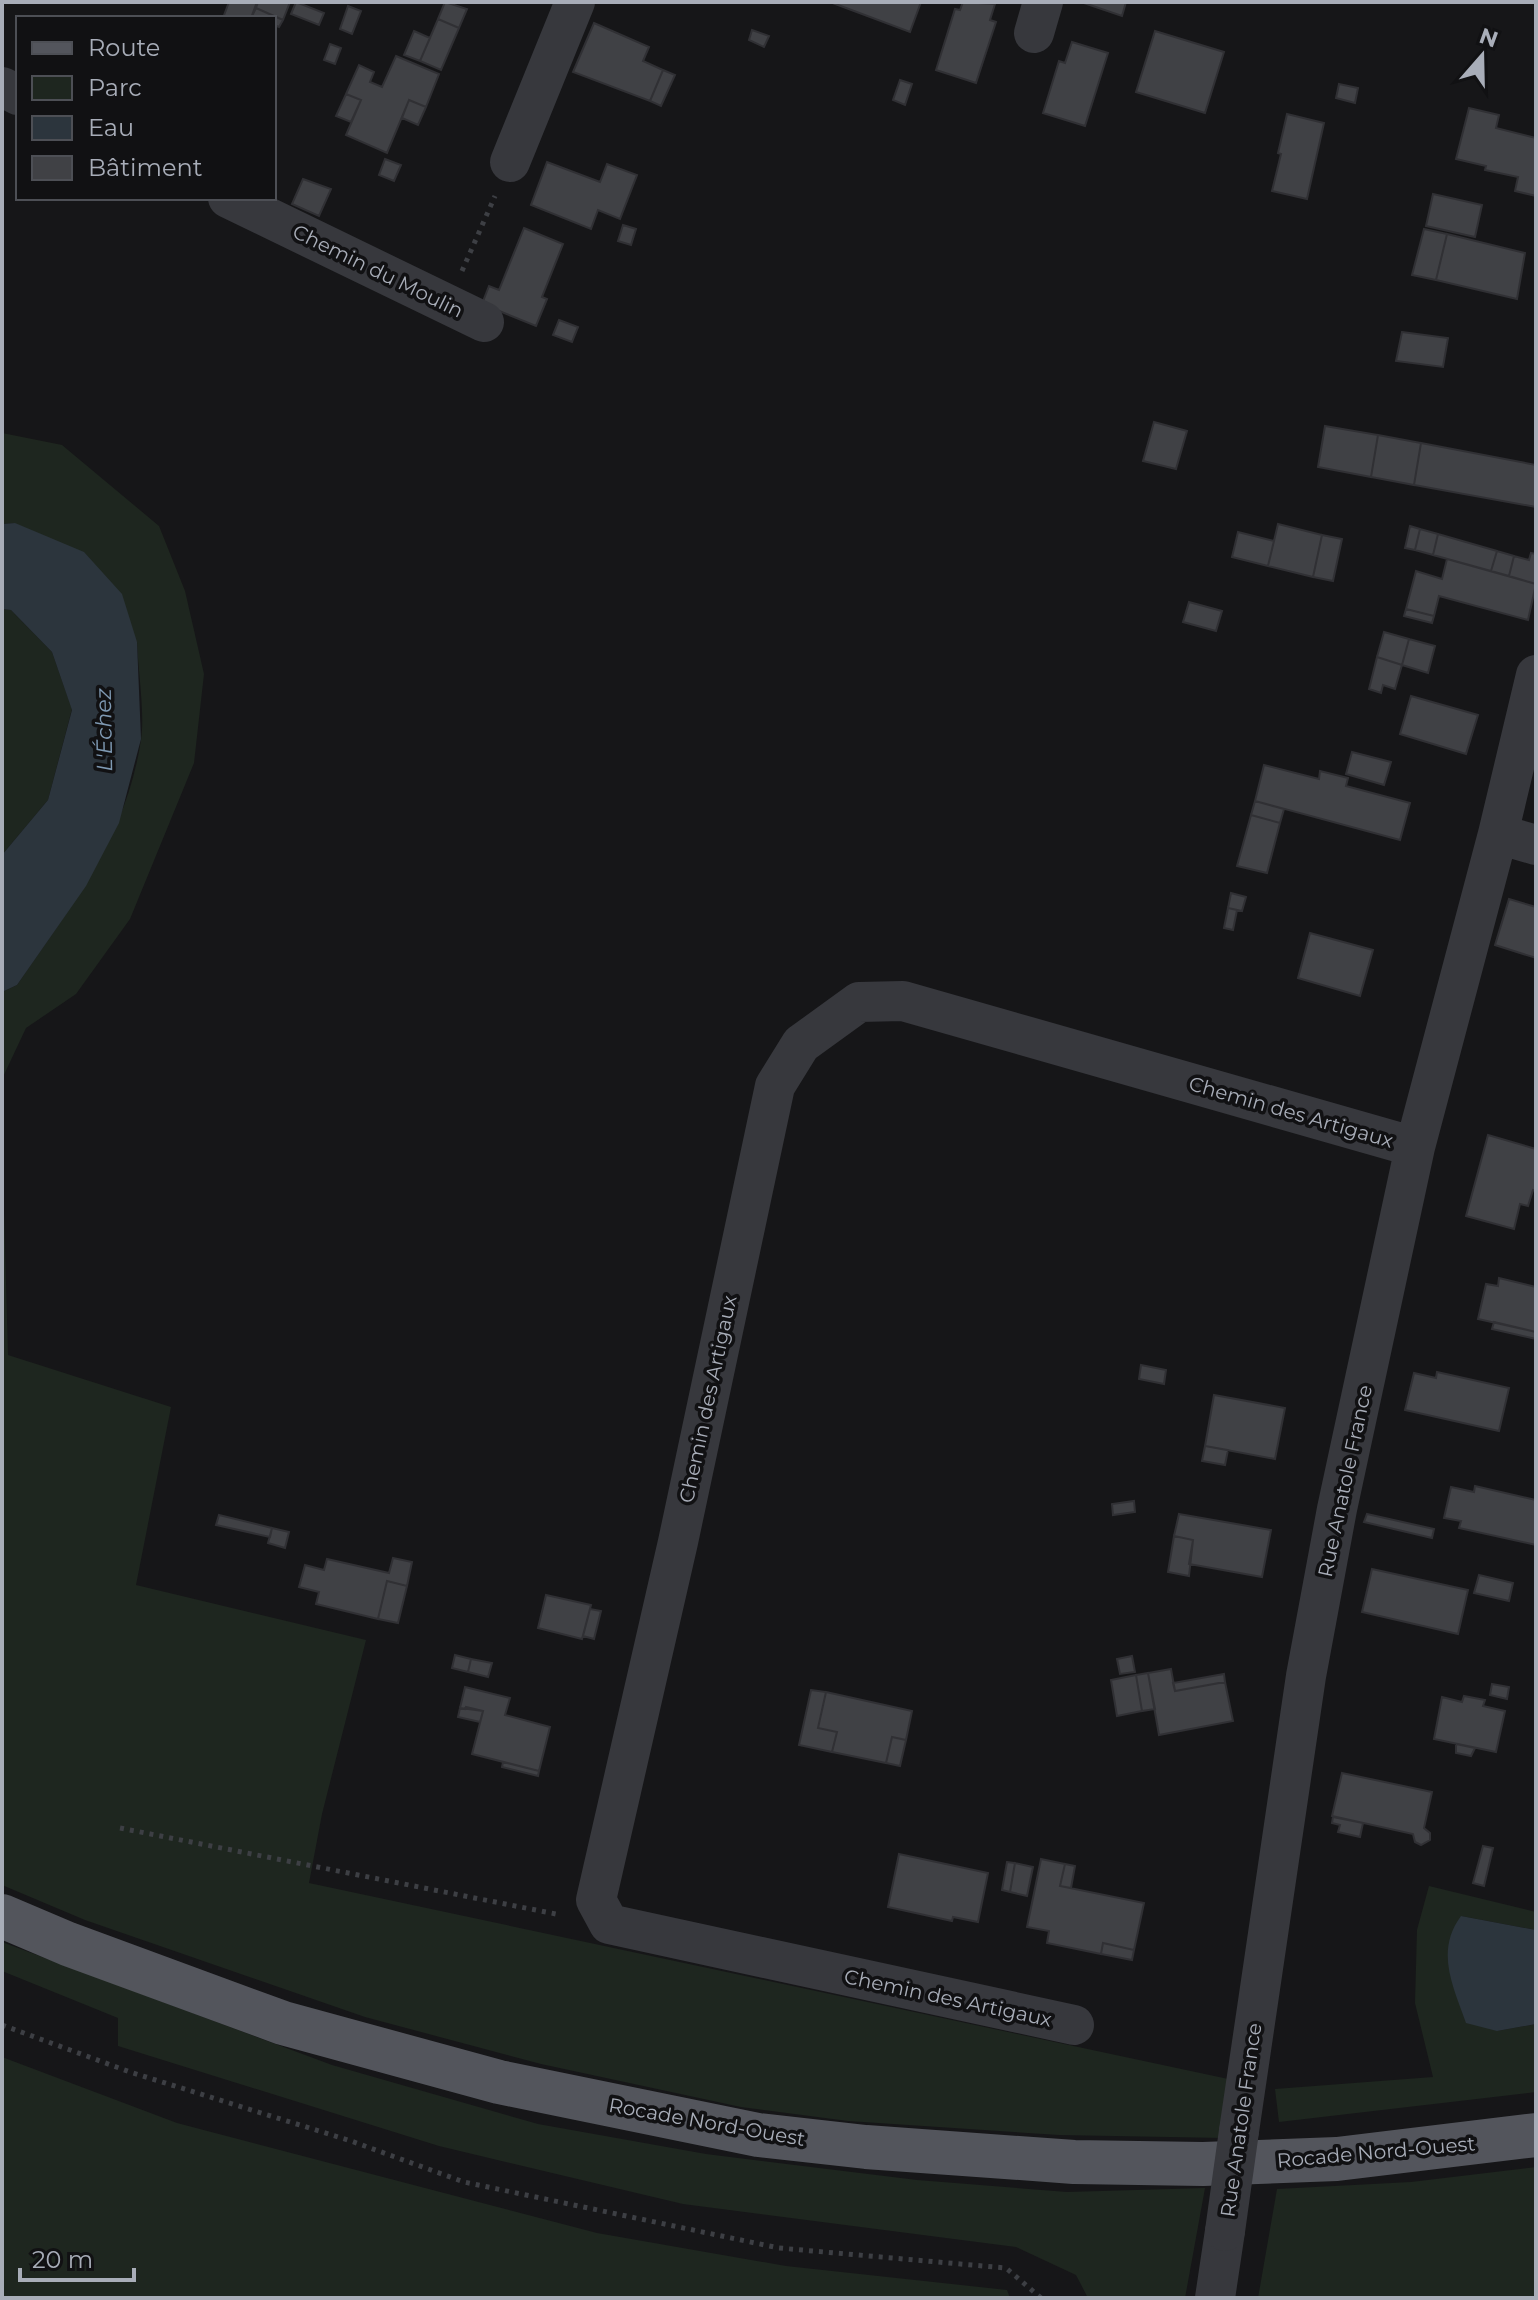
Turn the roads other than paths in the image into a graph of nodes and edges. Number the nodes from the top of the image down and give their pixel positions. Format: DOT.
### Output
graph roads {
  1 [pos="575,2"];
  2 [pos="510,162"];
  3 [pos="232,200"];
  4 [pos="484,322"];
  5 [pos="1536,675"];
  6 [pos="1498,834"];
  7 [pos="1536,845"];
  8 [pos="1415,1147"];
  9 [pos="2,1916"];
  10 [pos="1074,2025"];
  11 [pos="1536,2135"];
  12 [pos="1215,2298"];
  1 -- 2 [label="street"];
  3 -- 4 [label="street, Chemin du Moulin"];
  5 -- 6 [label="street, Rue Anatole France"];
  6 -- 7 [label="street"];
  6 -- 8 [label="street, Rue Anatole France"];
  8 -- 10 [label="street, Chemin des Artigaux"];
  8 -- 12 [label="street, Rue Anatole France, bridge"];
  9 -- 11 [label="main road, Rocade Nord-Ouest"];
}
